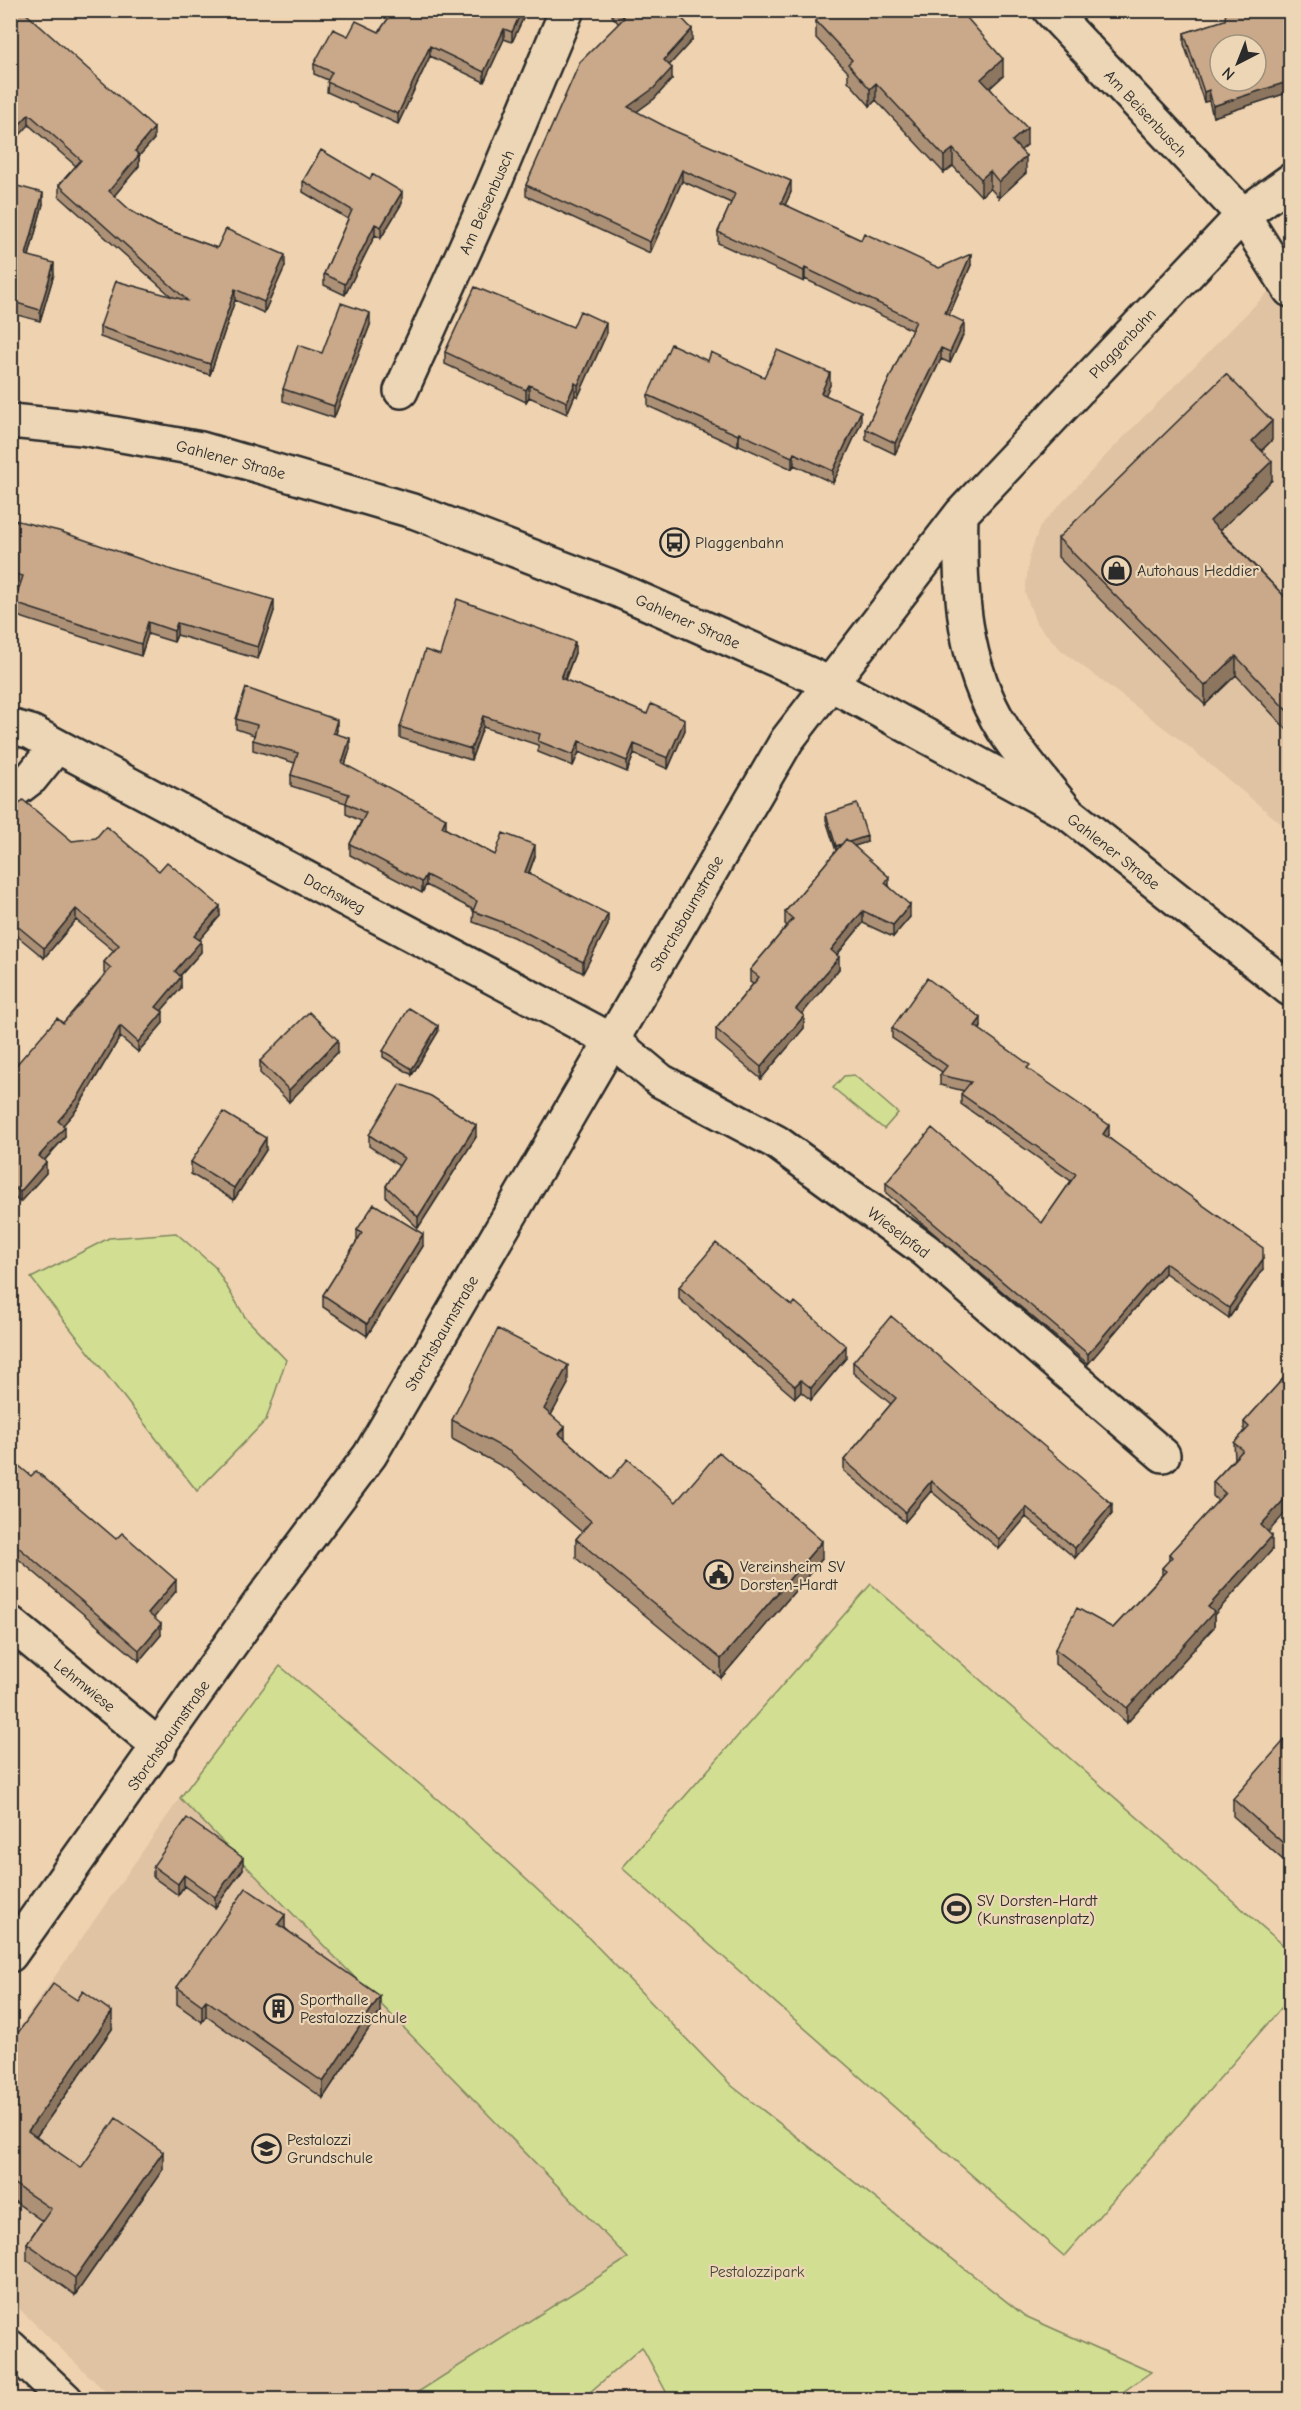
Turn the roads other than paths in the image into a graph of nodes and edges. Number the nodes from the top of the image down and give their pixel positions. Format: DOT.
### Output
graph roads {
  1 [pos="567,10"];
  2 [pos="1050,10"];
  3 [pos="1290,181"];
  4 [pos="1242,215"];
  5 [pos="1290,290"];
  6 [pos="401,391"];
  7 [pos="10,421"];
  8 [pos="961,514"];
  9 [pos="829,683"];
  10 [pos="10,726"];
  11 [pos="57,746"];
  12 [pos="10,794"];
  13 [pos="1068,813"];
  14 [pos="1290,989"];
  15 [pos="613,1041"];
  16 [pos="1163,1455"];
  17 [pos="10,1623"];
  18 [pos="160,1747"];
  19 [pos="10,1955"];
  20 [pos="10,2347"];
  21 [pos="66,2400"];
  1 -- 6 [label="street, Am Beisenbusch"];
  2 -- 4 [label="street, Am Beisenbusch"];
  3 -- 4 [label="street, Plaggenbahn"];
  4 -- 5 [label="street, Am Beisenbusch"];
  4 -- 8 [label="street, Plaggenbahn"];
  7 -- 9 [label="street, Gahlener Straße"];
  8 -- 9 [label="street, Plaggenbahn"];
  8 -- 13 [label="street"];
  9 -- 13 [label="street, Gahlener Straße"];
  9 -- 15 [label="street, Storchsbaumstraße"];
  10 -- 11 [label="street, Dachsweg"];
  11 -- 12 [label="street"];
  11 -- 15 [label="street, Dachsweg"];
  13 -- 14 [label="street, Gahlener Straße"];
  15 -- 16 [label="street, Wieselpfad"];
  15 -- 18 [label="street, Storchsbaumstraße"];
  17 -- 18 [label="street, Lehmwiese"];
  18 -- 19 [label="street, Storchsbaumstraße"];
  20 -- 21 [label="street"];
}
